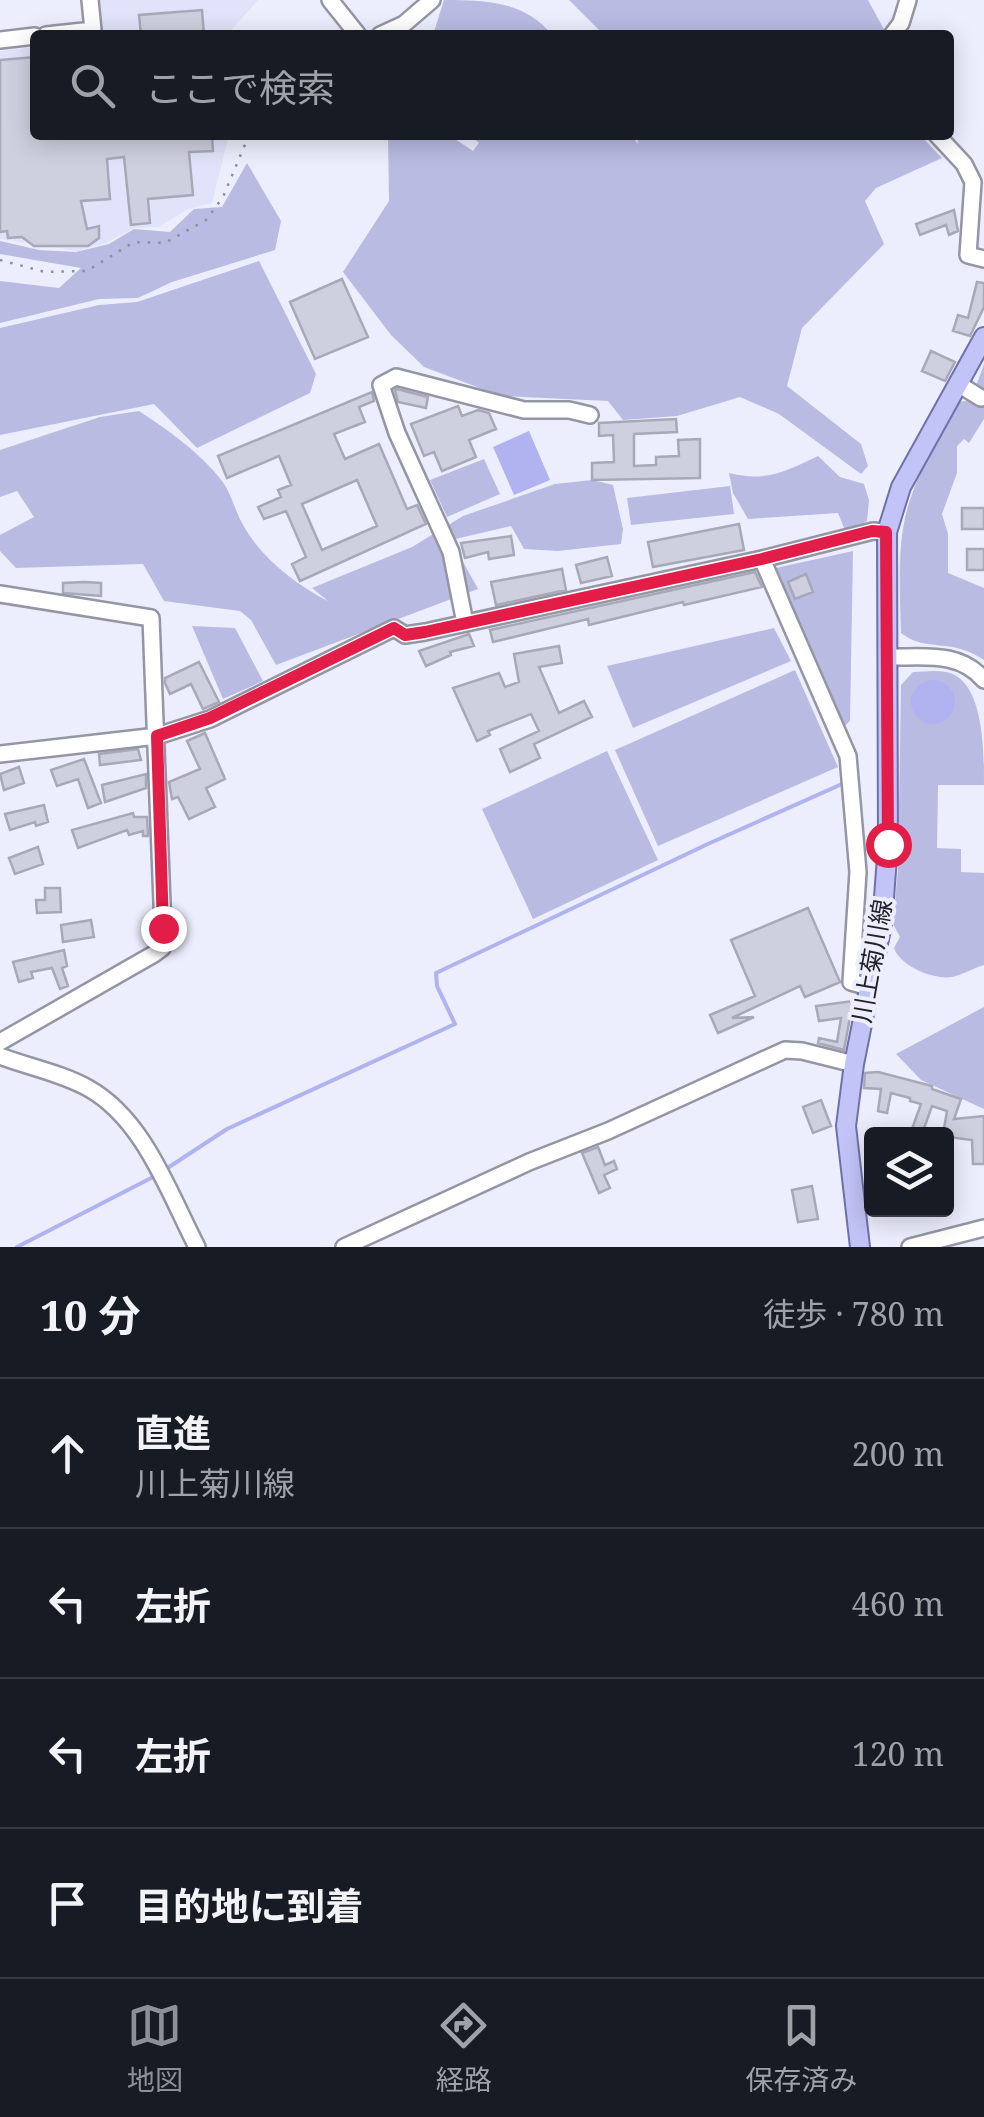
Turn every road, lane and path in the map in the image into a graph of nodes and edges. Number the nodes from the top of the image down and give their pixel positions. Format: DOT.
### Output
graph roads {
  1 [pos="90,0"];
  2 [pos="330,0"];
  3 [pos="432,0"];
  4 [pos="908,0"];
  5 [pos="93,30"];
  6 [pos="354,30"];
  7 [pos="391,30"];
  8 [pos="896,30"];
  9 [pos="30,37"];
  10 [pos="0,40"];
  11 [pos="247,140"];
  12 [pos="942,140"];
  13 [pos="984,259"];
  14 [pos="0,260"];
  15 [pos="984,337"];
  16 [pos="960,385"];
  17 [pos="981,398"];
  18 [pos="590,415"];
  19 [pos="886,532"];
  20 [pos="762,559"];
  21 [pos="0,594"];
  22 [pos="464,623"];
  23 [pos="888,658"];
  24 [pos="984,680"];
  25 [pos="157,736"];
  26 [pos="0,754"];
  27 [pos="870,987"];
  28 [pos="0,1042"];
  29 [pos="0,1056"];
  30 [pos="854,1064"];
  31 [pos="984,1228"];
  32 [pos="197,1247"];
  33 [pos="344,1247"];
  34 [pos="860,1247"];
  35 [pos="910,1247"];
  1 -- 5 [label="street"];
  2 -- 6 [label="street"];
  3 -- 7 [label="street"];
  4 -- 8 [label="street"];
  9 -- 10 [label="street"];
  11 -- 14 [label="path"];
  12 -- 13 [label="street"];
  15 -- 16 [label="main road, 川上菊川線"];
  16 -- 17 [label="street"];
  16 -- 19 [label="main road, 川上菊川線"];
  18 -- 22 [label="street"];
  19 -- 20 [label="street"];
  19 -- 23 [label="main road, 川上菊川線"];
  20 -- 22 [label="street"];
  20 -- 27 [label="street"];
  21 -- 25 [label="street"];
  22 -- 25 [label="street"];
  23 -- 24 [label="street"];
  23 -- 27 [label="main road, 川上菊川線"];
  25 -- 26 [label="street"];
  25 -- 28 [label="street"];
  27 -- 30 [label="main road, 川上菊川線"];
  29 -- 32 [label="street"];
  30 -- 33 [label="street"];
  30 -- 34 [label="main road, 川上菊川線"];
  31 -- 35 [label="street"];
}
